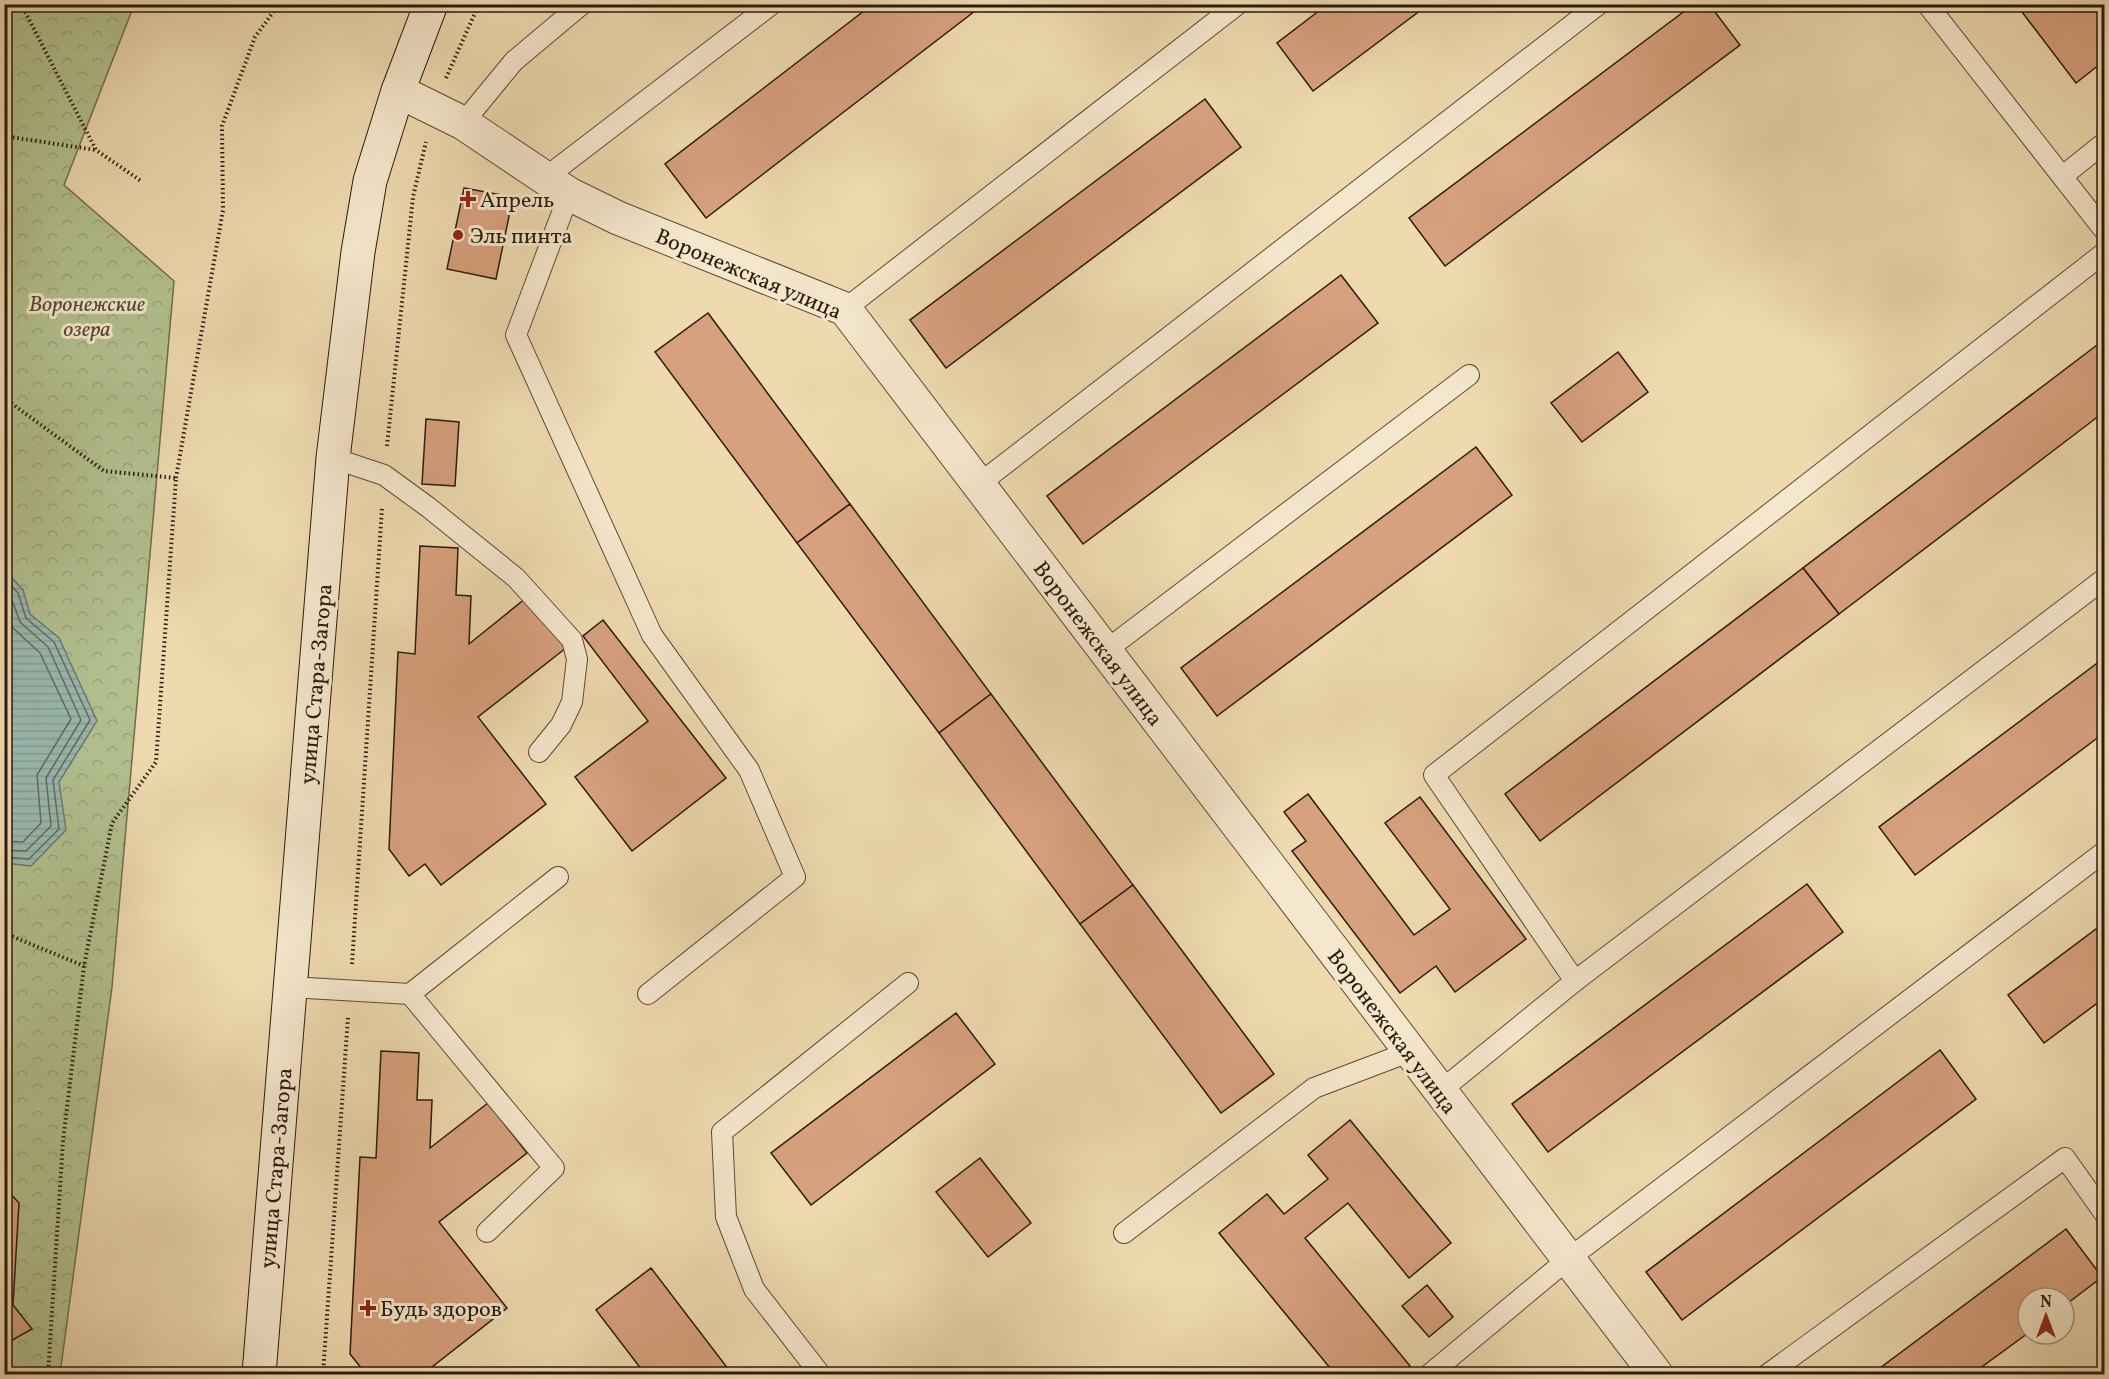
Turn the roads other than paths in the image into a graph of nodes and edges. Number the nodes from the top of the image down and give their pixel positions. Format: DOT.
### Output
graph roads {
  1 [pos="431,4"];
  2 [pos="582,4"];
  3 [pos="772,4"];
  4 [pos="1238,4"];
  5 [pos="1599,4"];
  6 [pos="1927,4"];
  7 [pos="398,91"];
  8 [pos="463,123"];
  9 [pos="2104,143"];
  10 [pos="2064,175"];
  11 [pos="557,186"];
  12 [pos="2104,230"];
  13 [pos="2104,253"];
  14 [pos="845,309"];
  15 [pos="1469,375"];
  16 [pos="333,458"];
  17 [pos="979,484"];
  18 [pos="2104,579"];
  19 [pos="1105,651"];
  20 [pos="539,752"];
  21 [pos="2104,852"];
  22 [pos="558,877"];
  23 [pos="1575,981"];
  24 [pos="908,983"];
  25 [pos="290,987"];
  26 [pos="410,994"];
  27 [pos="648,994"];
  28 [pos="1409,1052"];
  29 [pos="1439,1092"];
  30 [pos="2104,1214"];
  31 [pos="487,1232"];
  32 [pos="1124,1233"];
  33 [pos="1567,1260"];
  34 [pos="259,1374"];
  35 [pos="820,1374"];
  36 [pos="1430,1374"];
  37 [pos="1656,1374"];
  38 [pos="1768,1374"];
  1 -- 7 [label="street, улица Стара-Загора"];
  2 -- 8 [label="lane"];
  3 -- 11 [label="lane"];
  4 -- 14 [label="lane"];
  5 -- 17 [label="lane"];
  6 -- 10 [label="lane"];
  7 -- 8 [label="street, Воронежская улица"];
  7 -- 16 [label="street, улица Стара-Загора"];
  8 -- 11 [label="street, Воронежская улица"];
  9 -- 10 [label="lane"];
  10 -- 12 [label="lane"];
  11 -- 14 [label="street, Воронежская улица"];
  11 -- 27 [label="lane"];
  13 -- 23 [label="lane"];
  14 -- 17 [label="street, Воронежская улица"];
  15 -- 19 [label="lane"];
  16 -- 20 [label="lane"];
  16 -- 25 [label="street, улица Стара-Загора"];
  17 -- 19 [label="street, Воронежская улица"];
  18 -- 23 [label="lane"];
  19 -- 28 [label="street, Воронежская улица"];
  21 -- 33 [label="lane"];
  22 -- 26 [label="lane"];
  23 -- 29 [label="lane"];
  24 -- 35 [label="lane"];
  25 -- 26 [label="lane"];
  25 -- 34 [label="street, улица Стара-Загора"];
  26 -- 31 [label="lane"];
  28 -- 29 [label="street, Воронежская улица"];
  28 -- 32 [label="lane"];
  29 -- 33 [label="street, Воронежская улица"];
  30 -- 38 [label="lane"];
  33 -- 36 [label="lane"];
  33 -- 37 [label="street, Воронежская улица"];
}
